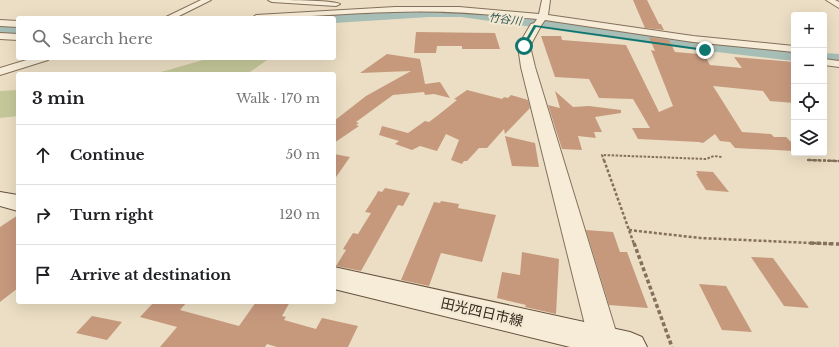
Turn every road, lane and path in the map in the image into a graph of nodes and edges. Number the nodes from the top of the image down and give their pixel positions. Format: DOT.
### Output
graph roads {
  1 [pos="207,0"];
  2 [pos="272,0"];
  3 [pos="546,0"];
  4 [pos="830,0"];
  5 [pos="839,6"];
  6 [pos="395,9"];
  7 [pos="172,16"];
  8 [pos="287,16"];
  9 [pos="336,22"];
  10 [pos="540,22"];
  11 [pos="0,23"];
  12 [pos="16,24"];
  13 [pos="0,36"];
  14 [pos="16,37"];
  15 [pos="791,50"];
  16 [pos="742,54"];
  17 [pos="38,60"];
  18 [pos="827,62"];
  19 [pos="839,64"];
  20 [pos="0,72"];
  21 [pos="722,157"];
  22 [pos="807,160"];
  23 [pos="839,161"];
  24 [pos="630,230"];
  25 [pos="839,244"];
  26 [pos="336,278"];
  27 [pos="614,345"];
  28 [pos="672,347"];
  1 -- 7 [label="street"];
  2 -- 6 [label="street"];
  3 -- 10 [label="street"];
  4 -- 5 [label="street"];
  6 -- 8 [label="street"];
  6 -- 10 [label="street"];
  9 -- 10 [label="street"];
  10 -- 15 [label="street"];
  10 -- 16 [label="street"];
  10 -- 27 [label="street"];
  11 -- 12 [label="street"];
  13 -- 14 [label="street"];
  17 -- 20 [label="street"];
  18 -- 19 [label="street"];
  21 -- 24 [label="path"];
  22 -- 23 [label="path"];
  24 -- 25 [label="path"];
  24 -- 28 [label="path"];
  26 -- 27 [label="main road, 田光四日市線"];
}
